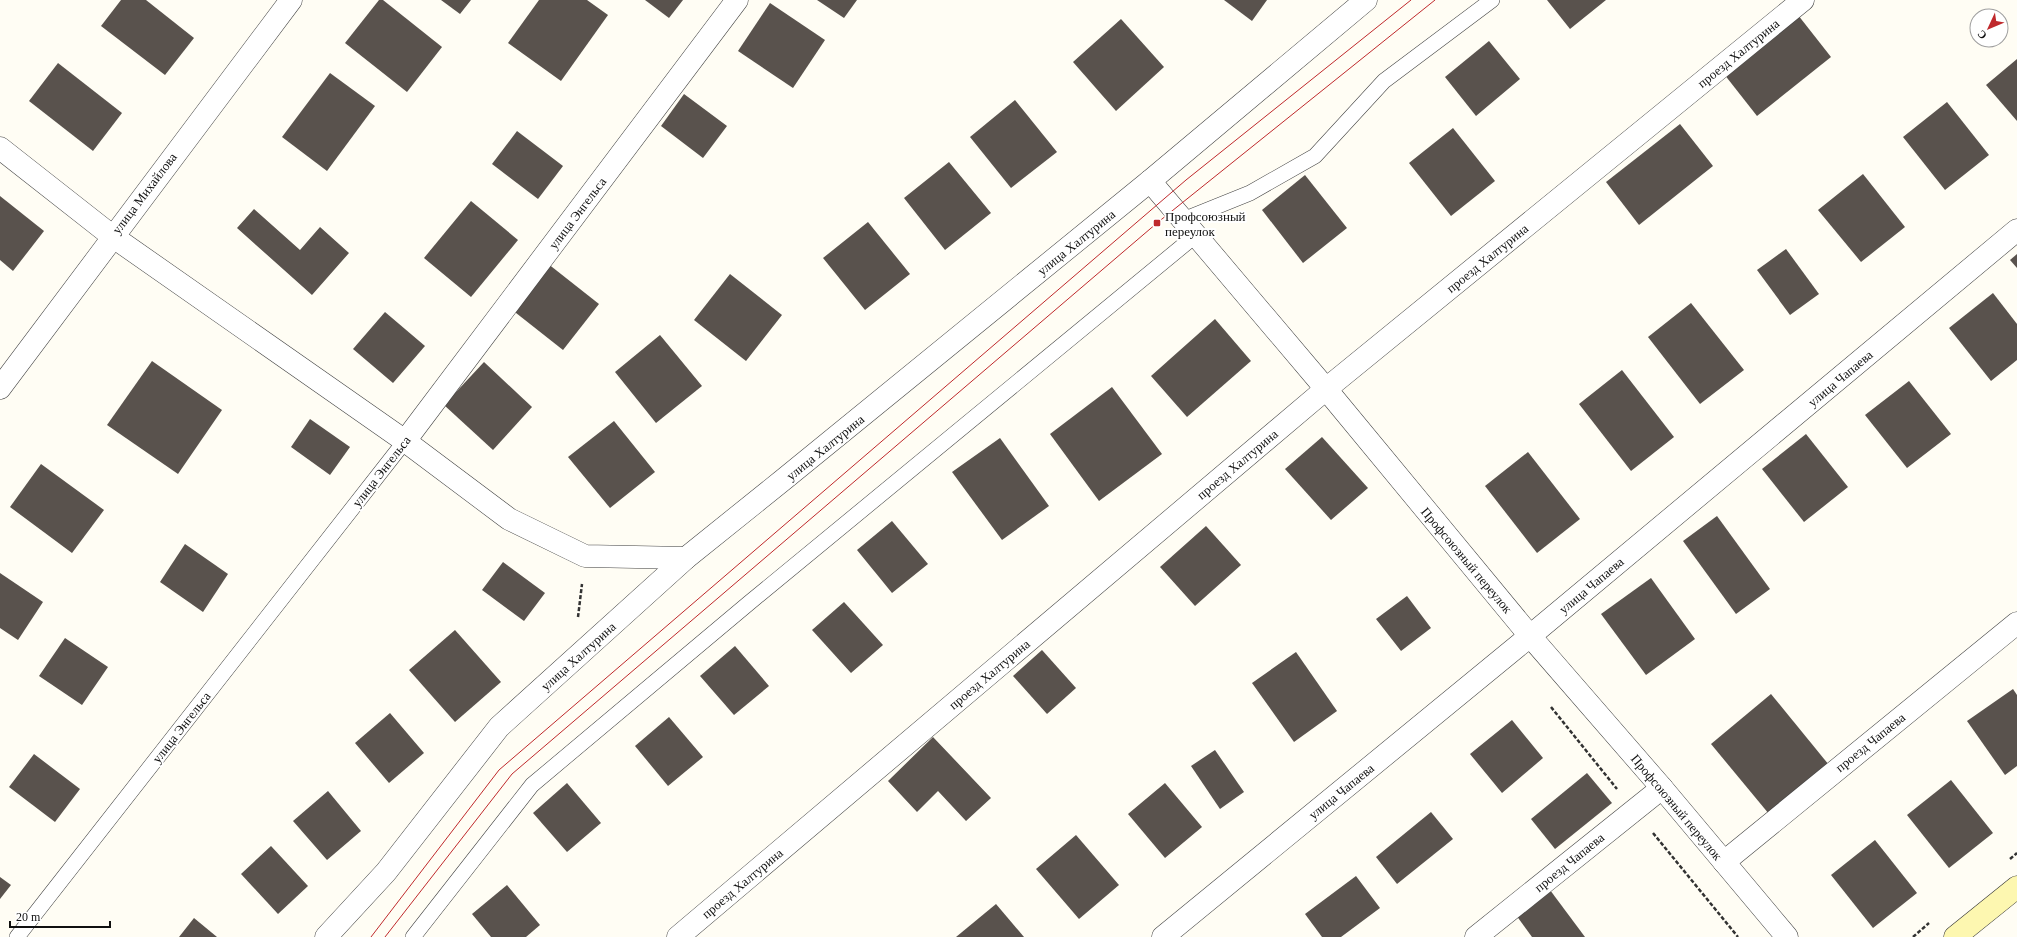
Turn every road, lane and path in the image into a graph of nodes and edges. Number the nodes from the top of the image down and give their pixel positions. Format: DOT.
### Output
graph roads {
  1 [pos="291,0"];
  2 [pos="738,0"];
  3 [pos="1492,0"];
  4 [pos="1803,0"];
  5 [pos="1352,4"];
  6 [pos="0,148"];
  7 [pos="1150,181"];
  8 [pos="1190,228"];
  9 [pos="2017,230"];
  10 [pos="112,236"];
  11 [pos="0,388"];
  12 [pos="1326,389"];
  13 [pos="405,441"];
  14 [pos="585,556"];
  15 [pos="686,558"];
  16 [pos="2017,623"];
  17 [pos="1530,636"];
  18 [pos="572,661"];
  19 [pos="1662,788"];
  20 [pos="1724,862"];
  21 [pos="2017,886"];
  22 [pos="17,937"];
  23 [pos="326,937"];
  24 [pos="412,937"];
  25 [pos="678,937"];
  26 [pos="1163,937"];
  27 [pos="1476,937"];
  28 [pos="1787,937"];
  29 [pos="1955,937"];
  1 -- 10 [label="street, улица Михайлова"];
  2 -- 13 [label="street, улица Энгельса"];
  3 -- 8 [label="lane"];
  4 -- 12 [label="street, проезд Халтурина"];
  5 -- 7 [label="street, улица Халтурина"];
  6 -- 10 [label="street"];
  7 -- 8 [label="street, Профсоюзный переулок"];
  7 -- 15 [label="street, улица Халтурина"];
  8 -- 12 [label="street, Профсоюзный переулок"];
  8 -- 24 [label="lane"];
  9 -- 17 [label="street, улица Чапаева"];
  10 -- 11 [label="street, улица Михайлова"];
  10 -- 13 [label="street"];
  12 -- 17 [label="street, Профсоюзный переулок"];
  12 -- 25 [label="street, проезд Халтурина"];
  13 -- 14 [label="street"];
  13 -- 22 [label="lane, улица Энгельса"];
  14 -- 15 [label="street"];
  14 -- 18 [label="path"];
  15 -- 18 [label="street, улица Халтурина"];
  16 -- 20 [label="street, проезд Чапаева"];
  17 -- 19 [label="street, Профсоюзный переулок"];
  17 -- 26 [label="street, улица Чапаева"];
  18 -- 23 [label="street, улица Халтурина"];
  19 -- 20 [label="street, Профсоюзный переулок"];
  19 -- 27 [label="street, проезд Чапаева"];
  20 -- 28 [label="street, Профсоюзный переулок"];
  21 -- 29 [label="street"];
}
